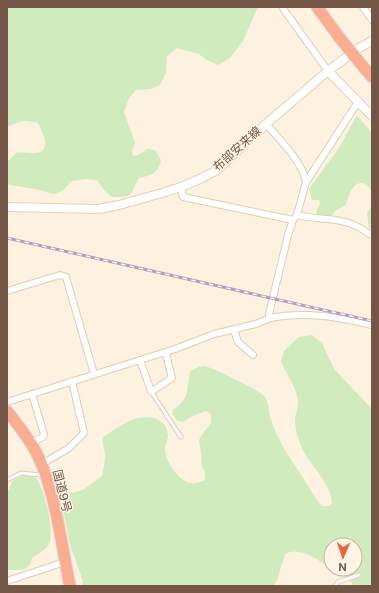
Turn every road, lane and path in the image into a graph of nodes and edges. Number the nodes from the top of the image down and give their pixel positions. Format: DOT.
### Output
graph roads {
  1 [pos="282,7"];
  2 [pos="317,7"];
  3 [pos="363,7"];
  4 [pos="372,20"];
  5 [pos="372,41"];
  6 [pos="328,71"];
  7 [pos="368,73"];
  8 [pos="358,102"];
  9 [pos="372,116"];
  10 [pos="266,124"];
  11 [pos="306,182"];
  12 [pos="181,187"];
  13 [pos="7,207"];
  14 [pos="297,215"];
  15 [pos="293,220"];
  16 [pos="372,235"];
  17 [pos="7,291"];
  18 [pos="270,318"];
  19 [pos="372,325"];
  20 [pos="234,330"];
  21 [pos="166,354"];
  22 [pos="253,355"];
  23 [pos="140,360"];
  24 [pos="94,374"];
  25 [pos="72,381"];
  26 [pos="151,392"];
  27 [pos="32,394"];
  28 [pos="7,402"];
  29 [pos="7,411"];
  30 [pos="181,437"];
  31 [pos="31,443"];
  32 [pos="43,469"];
  33 [pos="7,480"];
  34 [pos="65,562"];
  35 [pos="353,577"];
  36 [pos="7,582"];
  37 [pos="70,586"];
  38 [pos="335,586"];
  1 -- 6 [label="street"];
  2 -- 7 [label="highway, bridge"];
  3 -- 4 [label="street"];
  5 -- 6 [label="main road, 布部安来線"];
  6 -- 8 [label="main road"];
  6 -- 10 [label="main road, 布部安来線"];
  8 -- 9 [label="main road"];
  8 -- 11 [label="street"];
  10 -- 11 [label="street"];
  10 -- 12 [label="main road, 布部安来線"];
  11 -- 14 [label="street"];
  12 -- 13 [label="main road, 布部安来線"];
  12 -- 15 [label="street"];
  14 -- 15 [label="street"];
  14 -- 16 [label="street"];
  15 -- 18 [label="street"];
  17 -- 24 [label="street"];
  18 -- 19 [label="street"];
  18 -- 20 [label="street"];
  20 -- 22 [label="street"];
  20 -- 23 [label="street"];
  21 -- 26 [label="street"];
  23 -- 24 [label="street"];
  23 -- 26 [label="street"];
  24 -- 25 [label="street"];
  25 -- 27 [label="street"];
  25 -- 32 [label="street"];
  26 -- 30 [label="lane"];
  27 -- 28 [label="street"];
  27 -- 31 [label="street"];
  29 -- 31 [label="highway, 国道9号"];
  31 -- 32 [label="highway, 国道9号"];
  32 -- 33 [label="lane"];
  32 -- 34 [label="highway, 国道9号"];
  34 -- 36 [label="street"];
  34 -- 37 [label="highway, 国道9号"];
  35 -- 38 [label="lane"];
}
